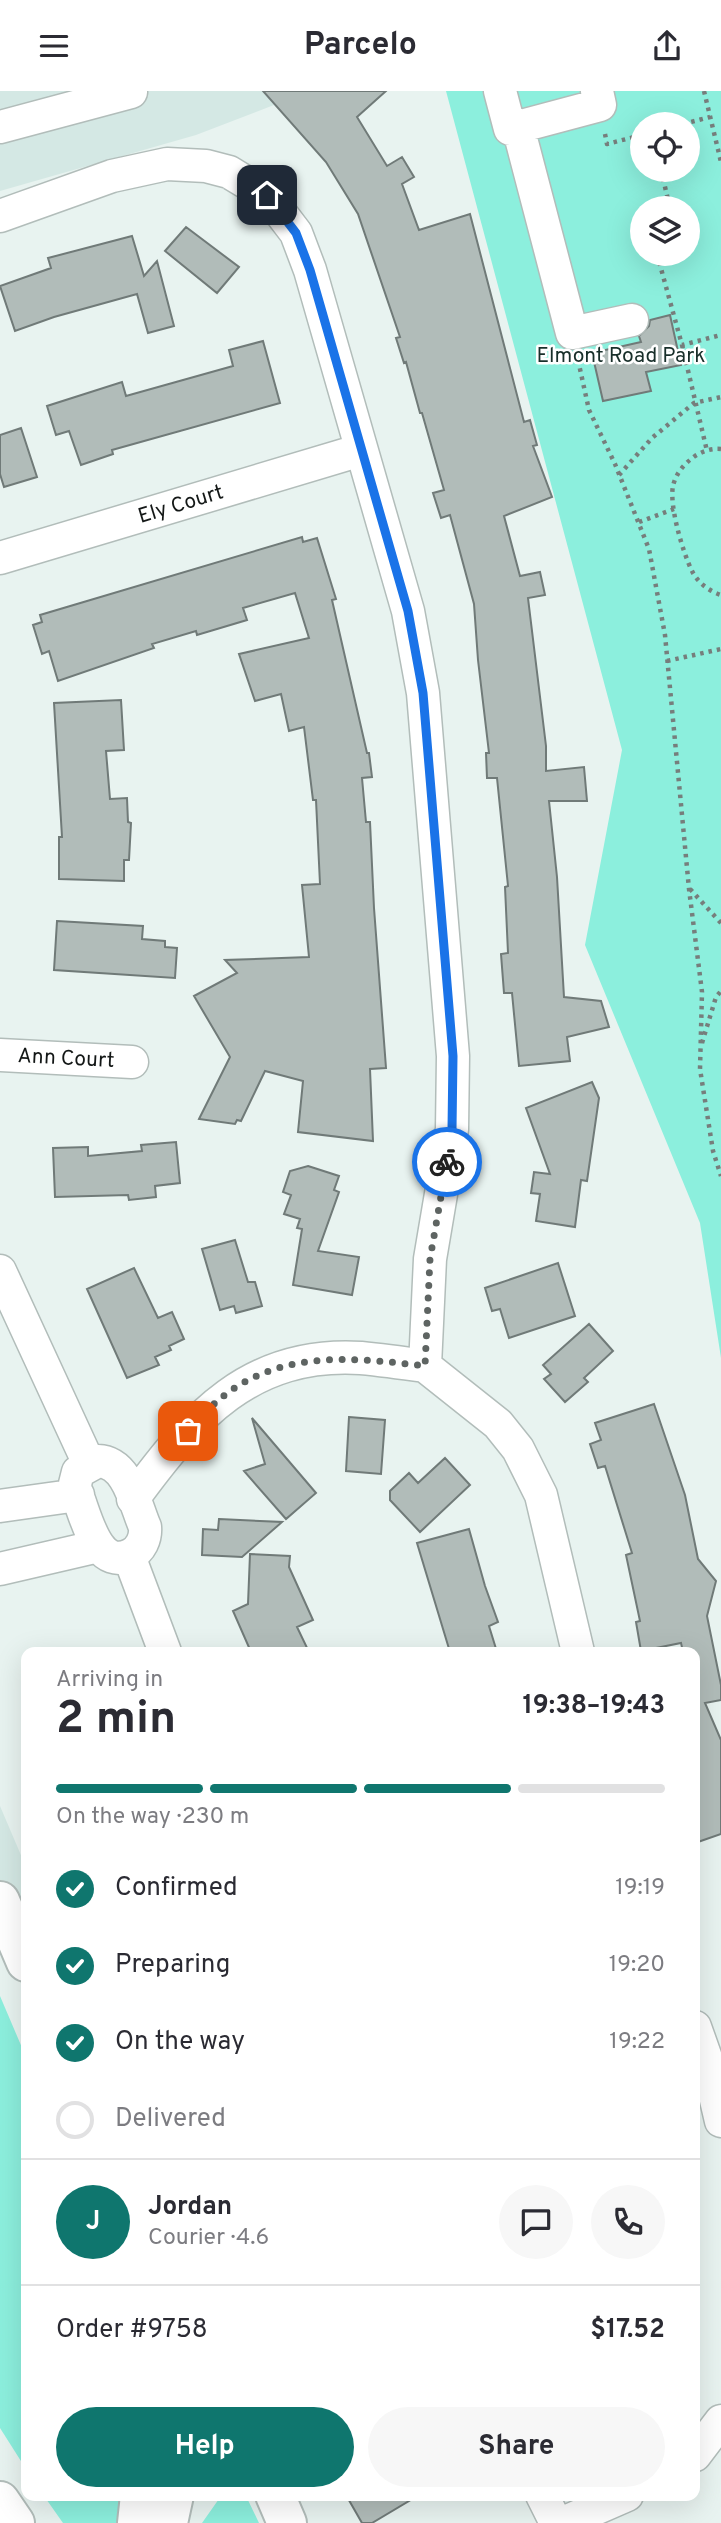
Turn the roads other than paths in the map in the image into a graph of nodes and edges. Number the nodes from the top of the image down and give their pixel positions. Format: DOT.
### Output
graph roads {
  1 [pos="500,91"];
  2 [pos="597,91"];
  3 [pos="131,92"];
  4 [pos="0,127"];
  5 [pos="518,127"];
  6 [pos="0,216"];
  7 [pos="632,320"];
  8 [pos="361,450"];
  9 [pos="0,558"];
  10 [pos="0,1055"];
  11 [pos="131,1062"];
  12 [pos="0,1271"];
  13 [pos="425,1366"];
  14 [pos="89,1464"];
  15 [pos="78,1495"];
  16 [pos="134,1499"];
  17 [pos="0,1506"];
  18 [pos="99,1546"];
  19 [pos="128,1556"];
  20 [pos="0,1569"];
  21 [pos="163,1647"];
  22 [pos="577,1647"];
  23 [pos="0,1901"];
  24 [pos="21,1950"];
  25 [pos="700,2041"];
  26 [pos="721,2121"];
  27 [pos="721,2421"];
  28 [pos="700,2448"];
  29 [pos="0,2501"];
  30 [pos="139,2501"];
  31 [pos="173,2501"];
  32 [pos="278,2501"];
  33 [pos="545,2501"];
  34 [pos="613,2501"];
  35 [pos="15,2523"];
  36 [pos="137,2523"];
  37 [pos="168,2523"];
  38 [pos="287,2523"];
  39 [pos="556,2523"];
  40 [pos="563,2523"];
  1 -- 5 [label="street"];
  2 -- 5 [label="street"];
  3 -- 4 [label="street"];
  5 -- 7 [label="street"];
  6 -- 8 [label="street"];
  8 -- 9 [label="street, Ely Court"];
  8 -- 13 [label="street"];
  10 -- 11 [label="street, Ann Court"];
  12 -- 14 [label="street"];
  13 -- 16 [label="street"];
  13 -- 22 [label="street"];
  14 -- 15 [label="street"];
  14 -- 16 [label="street"];
  15 -- 17 [label="street"];
  15 -- 18 [label="street"];
  16 -- 19 [label="street"];
  18 -- 19 [label="street"];
  18 -- 20 [label="street"];
  19 -- 21 [label="street"];
  23 -- 24 [label="main road"];
  25 -- 26 [label="street"];
  27 -- 28 [label="street"];
  29 -- 35 [label="main road"];
  30 -- 36 [label="main road"];
  31 -- 37 [label="main road"];
  32 -- 38 [label="main road"];
  33 -- 39 [label="street"];
  34 -- 40 [label="street"];
}
